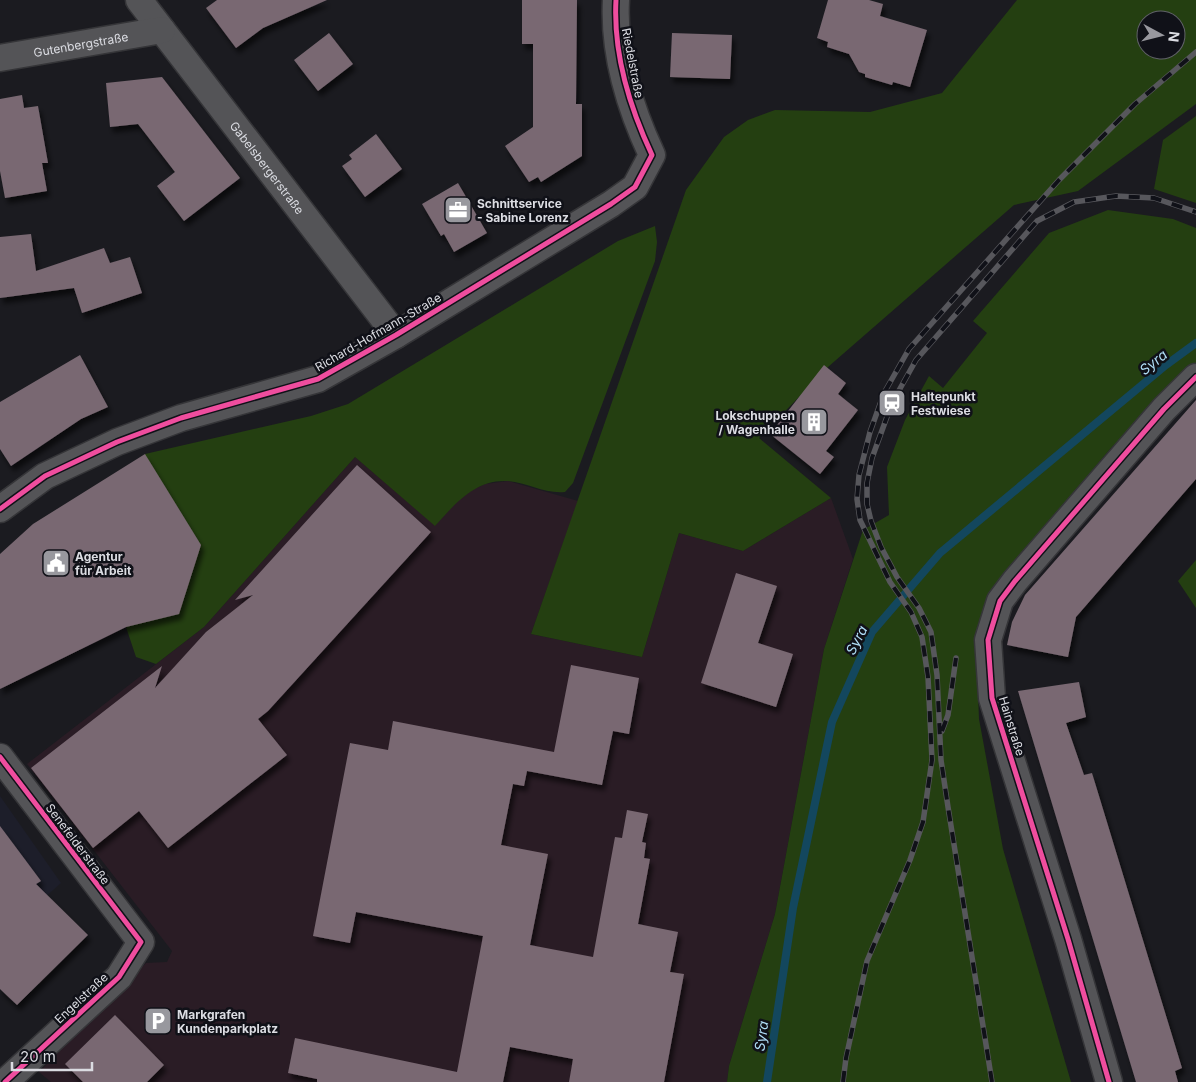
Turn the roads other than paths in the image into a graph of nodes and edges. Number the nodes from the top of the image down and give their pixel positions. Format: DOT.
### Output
graph roads {
  1 [pos="139,0"];
  2 [pos="616,0"];
  3 [pos="162,30"];
  4 [pos="0,58"];
  5 [pos="652,155"];
  6 [pos="396,335"];
  7 [pos="1196,378"];
  8 [pos="0,509"];
  9 [pos="0,757"];
  10 [pos="141,942"];
  11 [pos="5,1082"];
  12 [pos="1109,1082"];
  1 -- 3 [label="street, Gabelsbergerstraße"];
  2 -- 5 [label="street, Riedelstraße"];
  3 -- 4 [label="street, Gutenbergstraße"];
  3 -- 6 [label="street, Gabelsbergerstraße"];
  5 -- 6 [label="street, Richard-Hofmann-Straße"];
  6 -- 8 [label="street, Richard-Hofmann-Straße"];
  7 -- 12 [label="street, Hainstraße"];
  9 -- 10 [label="street, Senefelderstraße"];
  10 -- 11 [label="street, Engelstraße"];
}
